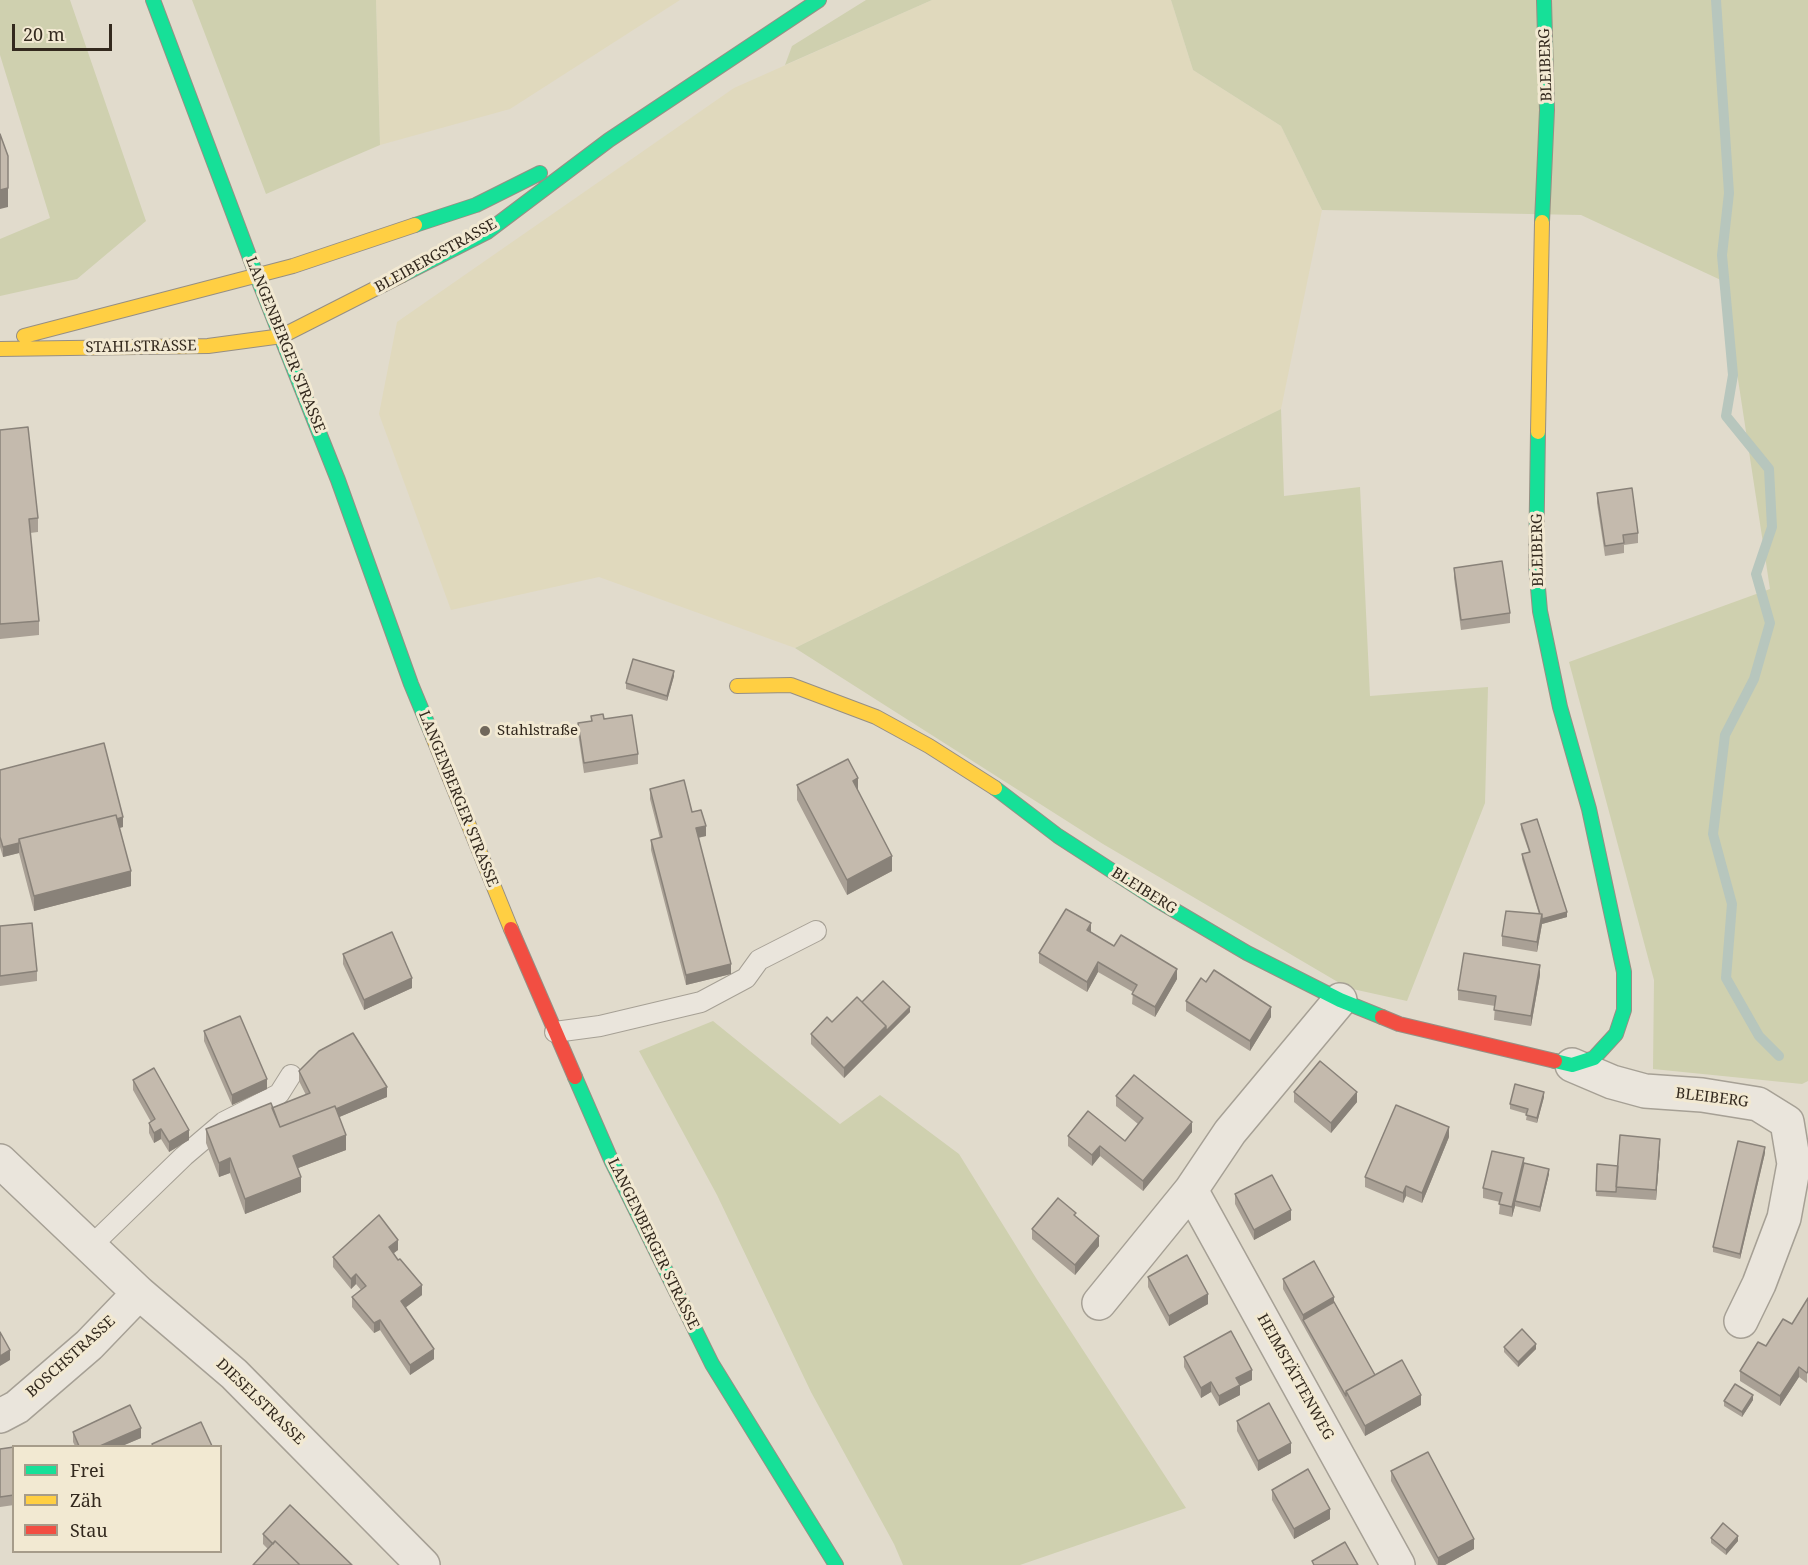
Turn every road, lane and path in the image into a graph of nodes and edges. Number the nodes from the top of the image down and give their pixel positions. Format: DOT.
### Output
graph roads {
  1 [pos="153,0"];
  2 [pos="819,0"];
  3 [pos="1544,0"];
  4 [pos="609,140"];
  5 [pos="256,274"];
  6 [pos="282,336"];
  7 [pos="0,342"];
  8 [pos="0,349"];
  9 [pos="737,686"];
  10 [pos="816,931"];
  11 [pos="1340,1000"];
  12 [pos="555,1032"];
  13 [pos="1572,1065"];
  14 [pos="291,1075"];
  15 [pos="0,1161"];
  16 [pos="1191,1190"];
  17 [pos="90,1247"];
  18 [pos="139,1293"];
  19 [pos="1099,1303"];
  20 [pos="1741,1321"];
  21 [pos="0,1416"];
  22 [pos="423,1565"];
  23 [pos="836,1565"];
  24 [pos="1398,1565"];
  1 -- 5 [label="street, LANGENBERGER STRASSE"];
  2 -- 4 [label="street, BLEIBERGSTRASSE"];
  3 -- 13 [label="street, BLEIBERG"];
  4 -- 5 [label="street, BLEIBERGSTRASSE"];
  4 -- 6 [label="street, BLEIBERGSTRASSE"];
  5 -- 6 [label="street, LANGENBERGER STRASSE"];
  5 -- 7 [label="street, STAHLSTRASSE"];
  6 -- 8 [label="street, STAHLSTRASSE"];
  6 -- 12 [label="street, LANGENBERGER STRASSE"];
  9 -- 11 [label="street, BLEIBERG"];
  10 -- 12 [label="lane"];
  11 -- 13 [label="street, BLEIBERG"];
  11 -- 16 [label="street"];
  12 -- 23 [label="street, LANGENBERGER STRASSE"];
  13 -- 20 [label="street, BLEIBERG"];
  14 -- 17 [label="lane"];
  15 -- 17 [label="street, DIESELSTRASSE"];
  16 -- 19 [label="street"];
  16 -- 24 [label="street, HEIMSTÄTTENWEG"];
  17 -- 18 [label="street, DIESELSTRASSE"];
  18 -- 21 [label="street, BOSCHSTRASSE"];
  18 -- 22 [label="street, DIESELSTRASSE"];
}
